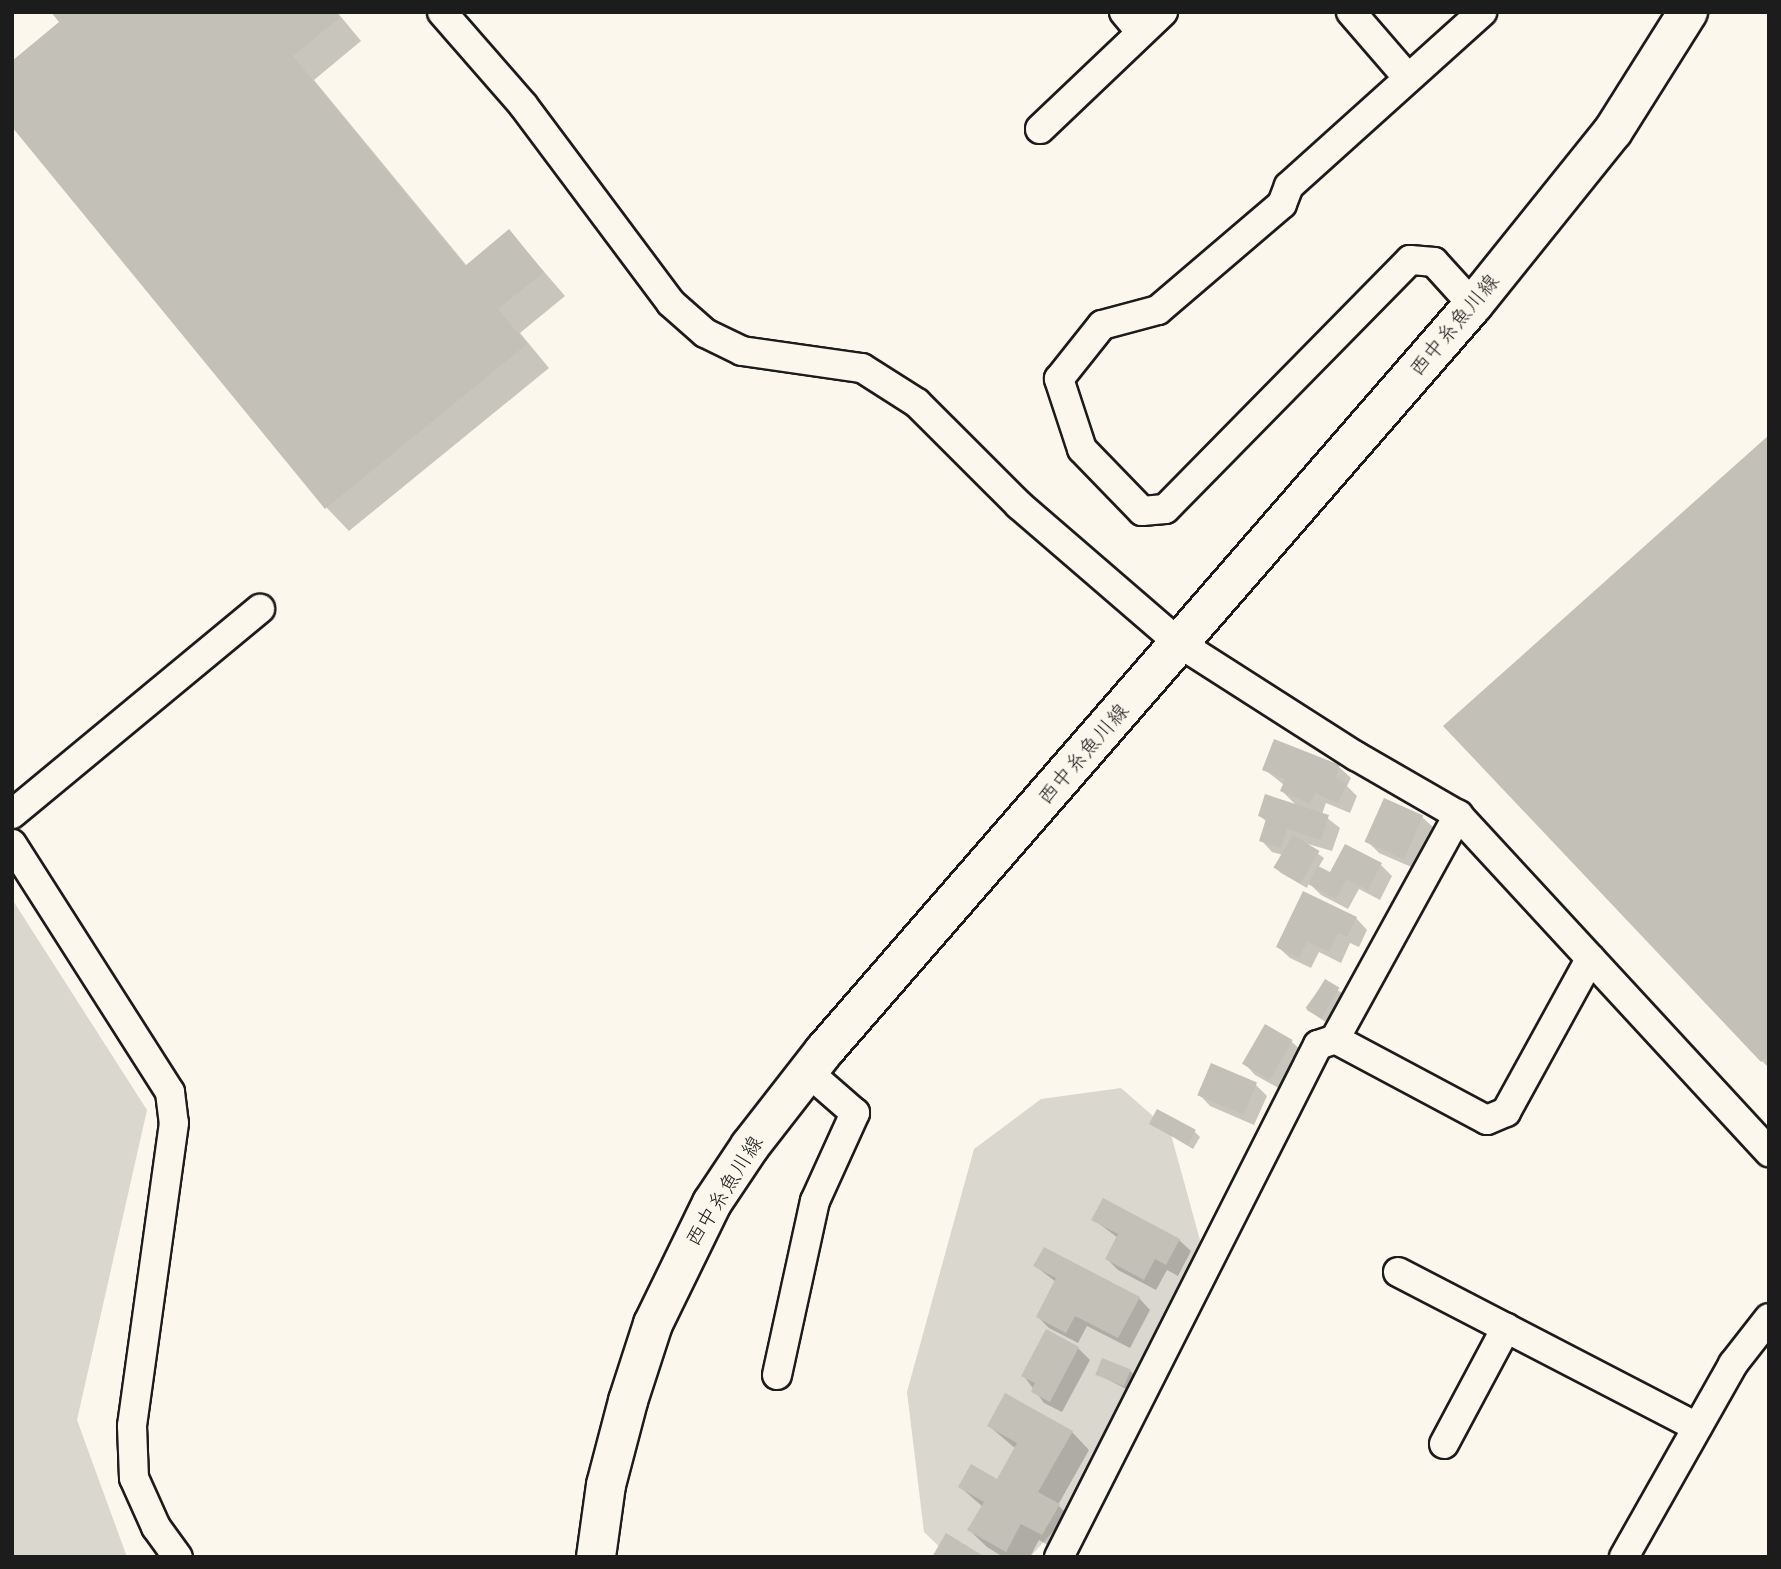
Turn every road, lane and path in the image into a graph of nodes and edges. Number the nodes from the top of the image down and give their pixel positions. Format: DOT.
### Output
graph roads {
  1 [pos="442,12"];
  2 [pos="1163,12"];
  3 [pos="1351,12"];
  4 [pos="1482,12"];
  5 [pos="1688,12"];
  6 [pos="1133,22"];
  7 [pos="1408,78"];
  8 [pos="1040,129"];
  9 [pos="1473,305"];
  10 [pos="260,610"];
  11 [pos="1179,643"];
  12 [pos="12,814"];
  13 [pos="1458,815"];
  14 [pos="12,844"];
  15 [pos="1590,959"];
  16 [pos="1335,1039"];
  17 [pos="808,1072"];
  18 [pos="1769,1152"];
  19 [pos="1398,1272"];
  20 [pos="1769,1318"];
  21 [pos="1506,1328"];
  22 [pos="777,1375"];
  23 [pos="1698,1427"];
  24 [pos="1444,1444"];
  25 [pos="178,1557"];
  26 [pos="596,1557"];
  27 [pos="1059,1557"];
  28 [pos="1624,1557"];
  1 -- 11 [label="street"];
  2 -- 6 [label="street"];
  3 -- 7 [label="street"];
  4 -- 7 [label="street"];
  5 -- 9 [label="main road, 西中糸魚川線"];
  6 -- 8 [label="street"];
  7 -- 9 [label="street"];
  9 -- 11 [label="main road, 西中糸魚川線"];
  10 -- 12 [label="street"];
  11 -- 13 [label="street"];
  11 -- 17 [label="main road, 西中糸魚川線"];
  13 -- 15 [label="street"];
  13 -- 16 [label="street"];
  14 -- 25 [label="street"];
  15 -- 16 [label="street"];
  15 -- 18 [label="street"];
  16 -- 27 [label="street"];
  17 -- 22 [label="street"];
  17 -- 26 [label="main road, 西中糸魚川線"];
  19 -- 21 [label="street"];
  20 -- 23 [label="street"];
  21 -- 23 [label="street"];
  21 -- 24 [label="street"];
  23 -- 28 [label="street"];
}
